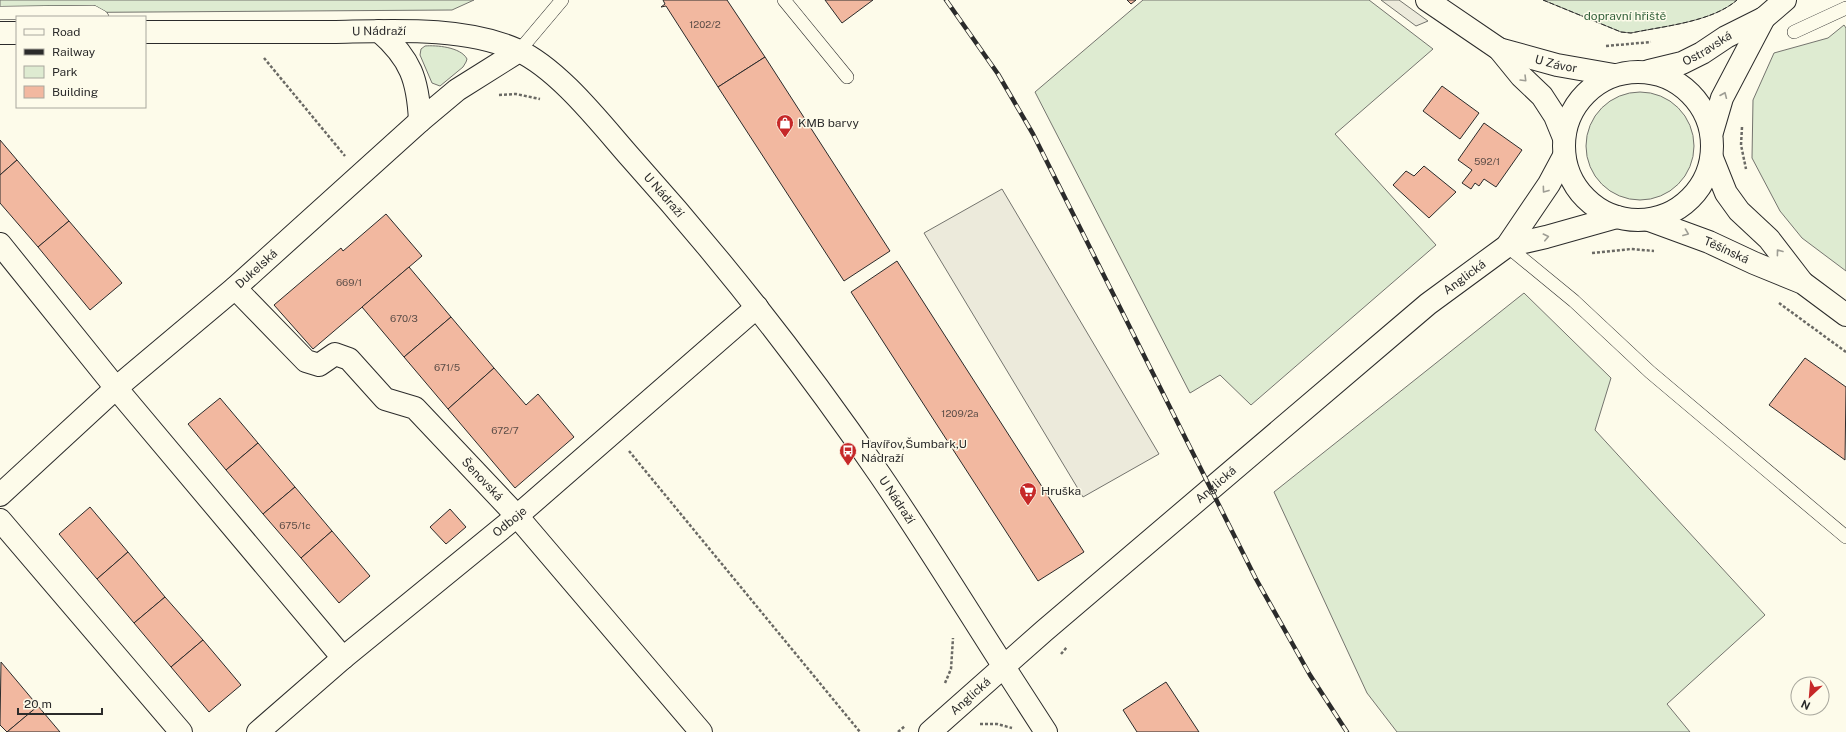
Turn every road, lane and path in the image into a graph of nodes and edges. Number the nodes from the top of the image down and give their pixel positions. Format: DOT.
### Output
graph roads {
  1 [pos="562,0"];
  2 [pos="784,0"];
  3 [pos="1427,0"];
  4 [pos="1785,0"];
  5 [pos="1846,8"];
  6 [pos="0,13"];
  7 [pos="100,16"];
  8 [pos="1764,18"];
  9 [pos="146,32"];
  10 [pos="379,32"];
  11 [pos="1794,32"];
  12 [pos="0,33"];
  13 [pos="16,33"];
  14 [pos="1658,40"];
  15 [pos="1604,46"];
  16 [pos="1499,49"];
  17 [pos="519,51"];
  18 [pos="263,54"];
  19 [pos="1648,72"];
  20 [pos="1614,75"];
  21 [pos="847,76"];
  22 [pos="494,97"];
  23 [pos="546,101"];
  24 [pos="420,121"];
  25 [pos="1742,125"];
  26 [pos="1712,132"];
  27 [pos="1564,147"];
  28 [pos="1712,158"];
  29 [pos="361,175"];
  30 [pos="1748,176"];
  31 [pos="1617,217"];
  32 [pos="1649,220"];
  33 [pos="0,244"];
  34 [pos="1507,246"];
  35 [pos="1658,251"];
  36 [pos="1591,253"];
  37 [pos="1803,283"];
  38 [pos="235,288"];
  39 [pos="757,306"];
  40 [pos="1794,314"];
  41 [pos="1846,315"];
  42 [pos="1846,352"];
  43 [pos="116,388"];
  44 [pos="614,432"];
  45 [pos="0,495"];
  46 [pos="516,516"];
  47 [pos="0,520"];
  48 [pos="1846,537"];
  49 [pos="953,632"];
  50 [pos="343,658"];
  51 [pos="1004,667"];
  52 [pos="945,685"];
  53 [pos="975,725"];
  54 [pos="1014,729"];
  55 [pos="921,730"];
  56 [pos="182,732"];
  57 [pos="258,732"];
  58 [pos="701,732"];
  59 [pos="860,732"];
  60 [pos="898,732"];
  61 [pos="1046,732"];
  1 -- 17 [label="lane"];
  2 -- 21 [label="lane"];
  3 -- 16 [label="street, U Závor"];
  4 -- 8 [label="street, Ostravská"];
  5 -- 11 [label="lane"];
  6 -- 7 [label="lane"];
  8 -- 19 [label="street, Ostravská"];
  26 -- 8 [label="street, Ostravská, one-way"];
  9 -- 10 [label="street, U Nádraží"];
  10 -- 17 [label="street, U Nádraží"];
  10 -- 24 [label="street"];
  12 -- 13 [label="street"];
  14 -- 15 [label="path"];
  16 -- 20 [label="street, U Závor"];
  16 -- 27 [label="street, U Závor, one-way"];
  17 -- 24 [label="street, Dukelská"];
  17 -- 39 [label="street, U Nádraží"];
  18 -- 29 [label="path"];
  19 -- 20 [label="street"];
  19 -- 26 [label="street"];
  20 -- 27 [label="street, Anglická"];
  22 -- 23 [label="path"];
  24 -- 29 [label="street, Dukelská"];
  25 -- 30 [label="path"];
  26 -- 28 [label="street"];
  27 -- 31 [label="street, U Závor"];
  27 -- 34 [label="street, Anglická, one-way"];
  28 -- 32 [label="street"];
  37 -- 28 [label="street, Těšínská, one-way"];
  29 -- 38 [label="street, Dukelská"];
  31 -- 32 [label="street"];
  34 -- 31 [label="street, Anglická, one-way"];
  32 -- 37 [label="street, Těšínská, one-way"];
  33 -- 43 [label="street"];
  34 -- 48 [label="lane"];
  34 -- 51 [label="street, Anglická"];
  35 -- 36 [label="path"];
  37 -- 41 [label="street, Těšínská"];
  38 -- 43 [label="street, Dukelská"];
  38 -- 46 [label="street, Šenovská"];
  39 -- 44 [label="street, Odboje"];
  39 -- 51 [label="street, U Nádraží"];
  40 -- 42 [label="path"];
  43 -- 45 [label="street, Dukelská"];
  43 -- 50 [label="street"];
  44 -- 46 [label="street, Odboje"];
  44 -- 59 [label="path"];
  46 -- 50 [label="street, Odboje"];
  46 -- 58 [label="street, Šenovská"];
  47 -- 56 [label="street"];
  49 -- 52 [label="path"];
  50 -- 57 [label="street, Odboje"];
  51 -- 55 [label="street, Anglická"];
  51 -- 61 [label="street, U Nádraží"];
  53 -- 54 [label="path"];
  55 -- 60 [label="path"];
}
